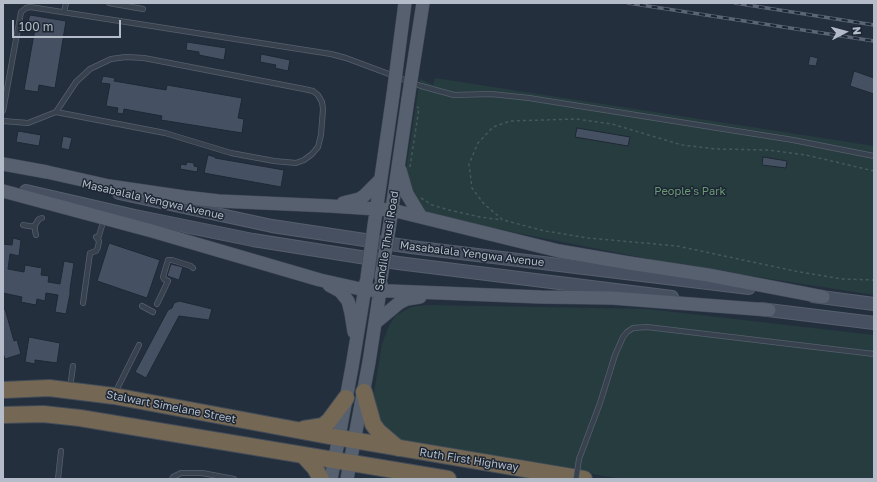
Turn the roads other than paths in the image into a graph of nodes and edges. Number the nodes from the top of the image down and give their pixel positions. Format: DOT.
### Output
graph roads {
  1 [pos="66,3"];
  2 [pos="109,3"];
  3 [pos="405,3"];
  4 [pos="423,3"];
  5 [pos="143,8"];
  6 [pos="64,12"];
  7 [pos="3,111"];
  8 [pos="56,112"];
  9 [pos="3,121"];
  10 [pos="874,156"];
  11 [pos="3,165"];
  12 [pos="405,167"];
  13 [pos="380,180"];
  14 [pos="3,186"];
  15 [pos="3,191"];
  16 [pos="330,206"];
  17 [pos="376,209"];
  18 [pos="392,210"];
  19 [pos="421,217"];
  20 [pos="42,218"];
  21 [pos="104,218"];
  22 [pos="23,225"];
  23 [pos="35,227"];
  24 [pos="36,235"];
  25 [pos="193,268"];
  26 [pos="320,280"];
  27 [pos="366,284"];
  28 [pos="381,285"];
  29 [pos="463,294"];
  30 [pos="822,297"];
  31 [pos="83,303"];
  32 [pos="157,304"];
  33 [pos="874,304"];
  34 [pos="142,306"];
  35 [pos="769,310"];
  36 [pos="153,312"];
  37 [pos="375,323"];
  38 [pos="874,323"];
  39 [pos="139,344"];
  40 [pos="356,345"];
  41 [pos="874,354"];
  42 [pos="73,366"];
  43 [pos="3,390"];
  44 [pos="70,390"];
  45 [pos="364,392"];
  46 [pos="114,396"];
  47 [pos="346,398"];
  48 [pos="3,415"];
  49 [pos="296,430"];
  50 [pos="339,438"];
  51 [pos="354,441"];
  52 [pos="398,448"];
  53 [pos="61,451"];
  54 [pos="304,456"];
  55 [pos="344,468"];
  56 [pos="407,472"];
  57 [pos="58,479"];
  58 [pos="172,479"];
  59 [pos="234,479"];
  60 [pos="321,479"];
  61 [pos="331,479"];
  62 [pos="380,479"];
  63 [pos="448,479"];
  64 [pos="576,479"];
  65 [pos="584,479"];
  1 -- 6 [label="lane"];
  2 -- 5 [label="lane"];
  3 -- 13 [label="main road, Sandile Thusi Road, bridge"];
  4 -- 12 [label="main road, Sandile Thusi Road, bridge"];
  6 -- 7 [label="lane"];
  6 -- 10 [label="lane"];
  8 -- 8 [label="lane"];
  8 -- 9 [label="lane"];
  11 -- 16 [label="main road"];
  11 -- 30 [label="main road, Masabalala Yengwa Avenue"];
  12 -- 18 [label="main road, Sandile Thusi Road"];
  12 -- 19 [label="main road"];
  13 -- 16 [label="main road"];
  13 -- 17 [label="main road, Sandile Thusi Road"];
  14 -- 35 [label="main road, Masabalala Yengwa Avenue"];
  15 -- 21 [label="main road"];
  16 -- 17 [label="main road"];
  17 -- 18 [label="main road"];
  17 -- 27 [label="main road, Sandile Thusi Road, bridge"];
  18 -- 19 [label="main road"];
  18 -- 28 [label="main road, Sandile Thusi Road, bridge"];
  19 -- 30 [label="main road"];
  20 -- 23 [label="lane"];
  21 -- 26 [label="main road"];
  21 -- 31 [label="lane"];
  22 -- 23 [label="lane"];
  23 -- 24 [label="lane"];
  25 -- 32 [label="lane"];
  26 -- 27 [label="main road"];
  26 -- 40 [label="main road"];
  27 -- 28 [label="main road"];
  27 -- 40 [label="main road, Sandile Thusi Road"];
  28 -- 29 [label="main road"];
  28 -- 37 [label="main road, Sandile Thusi Road"];
  29 -- 35 [label="main road"];
  29 -- 37 [label="main road"];
  30 -- 33 [label="main road, Masabalala Yengwa Avenue"];
  34 -- 36 [label="lane"];
  35 -- 38 [label="main road, Masabalala Yengwa Avenue"];
  37 -- 45 [label="main road, Sandile Thusi Road"];
  39 -- 46 [label="lane"];
  40 -- 47 [label="main road, Sandile Thusi Road"];
  41 -- 64 [label="lane, bridge"];
  42 -- 44 [label="lane"];
  43 -- 44 [label="highway, Stalwart Simelane Street"];
  44 -- 46 [label="highway, Stalwart Simelane Street"];
  45 -- 51 [label="main road, Sandile Thusi Road"];
  45 -- 52 [label="highway"];
  46 -- 49 [label="highway, Stalwart Simelane Street"];
  47 -- 49 [label="highway"];
  47 -- 50 [label="main road, Sandile Thusi Road"];
  48 -- 54 [label="highway"];
  49 -- 50 [label="highway, Stalwart Simelane Street"];
  50 -- 51 [label="highway, Stalwart Simelane Street"];
  50 -- 55 [label="main road, Sandile Thusi Road"];
  51 -- 52 [label="highway, Ruth First Highway"];
  51 -- 55 [label="main road, Sandile Thusi Road"];
  52 -- 65 [label="highway, Ruth First Highway"];
  53 -- 57 [label="lane"];
  54 -- 55 [label="highway"];
  54 -- 60 [label="highway"];
  55 -- 56 [label="highway, Ruth First Highway"];
  55 -- 61 [label="main road, Sandile Thusi Road"];
  56 -- 62 [label="highway"];
  56 -- 63 [label="highway, Ruth First Highway"];
  58 -- 59 [label="lane"];
}
